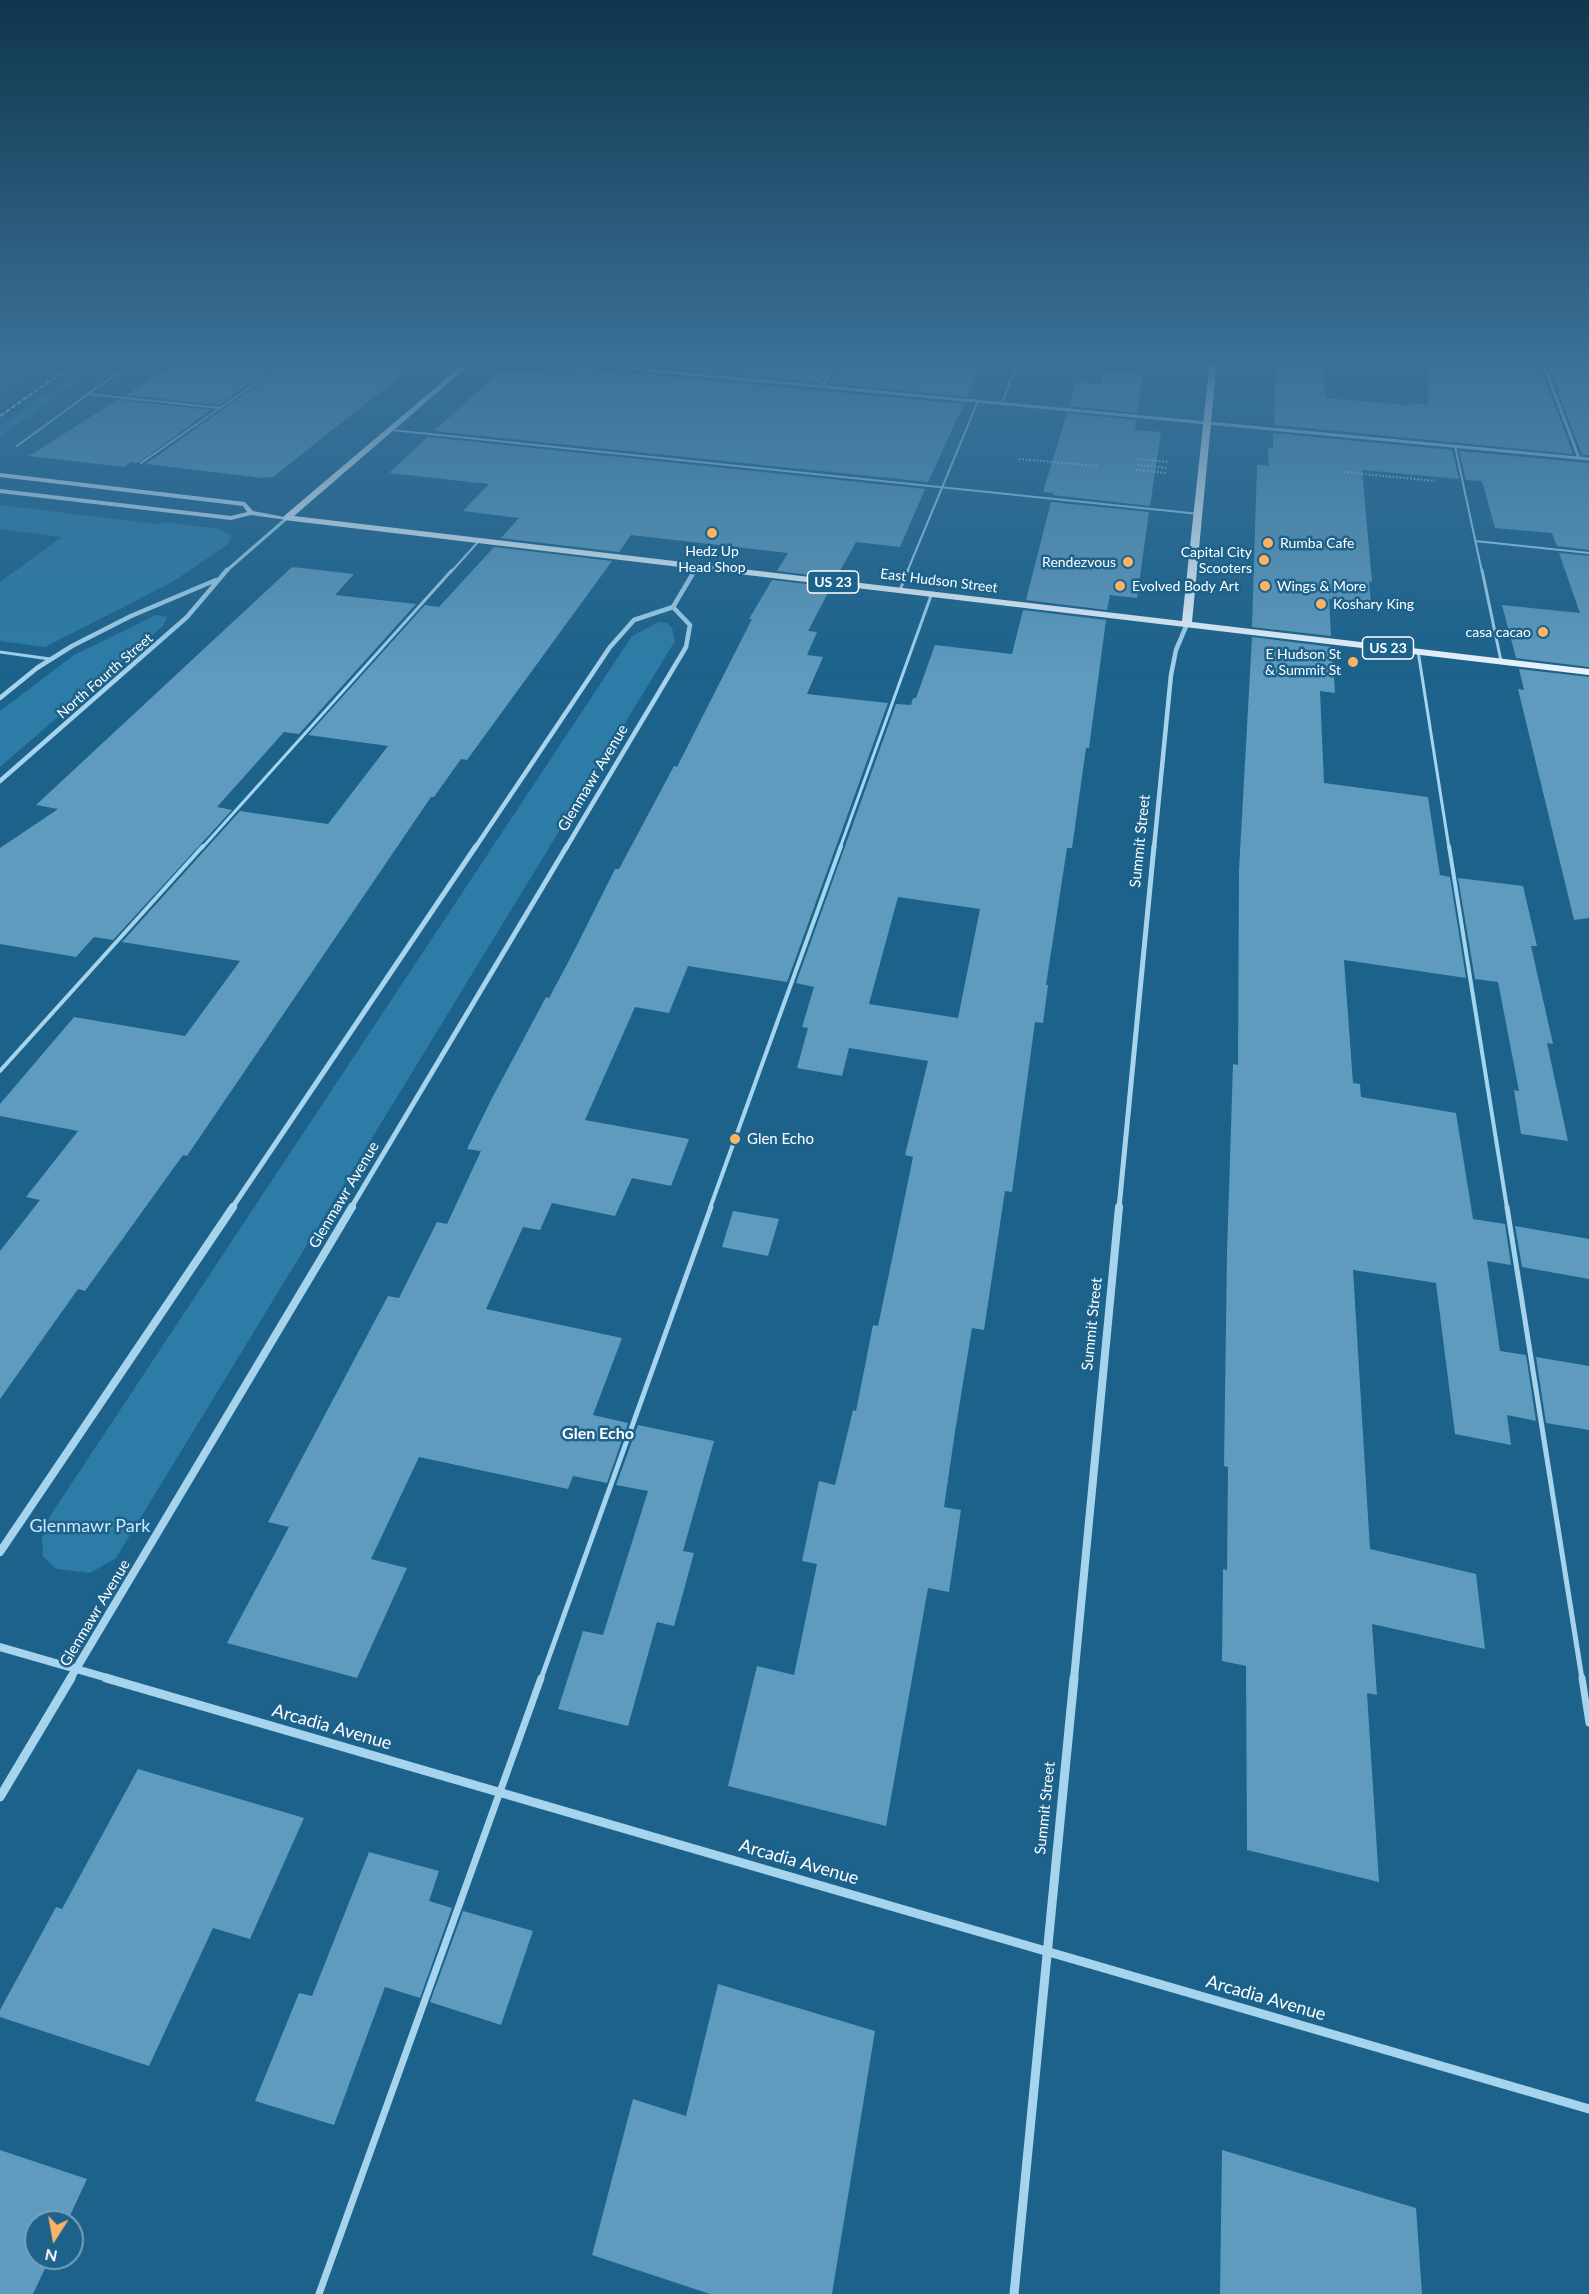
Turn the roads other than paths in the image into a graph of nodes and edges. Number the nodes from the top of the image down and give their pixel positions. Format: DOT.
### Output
graph roads {
  1 [pos="347,467"];
  2 [pos="749,467"];
  3 [pos="950,467"];
  4 [pos="1204,467"];
  5 [pos="1459,467"];
  6 [pos="0,475"];
  7 [pos="942,487"];
  8 [pos="0,491"];
  9 [pos="251,513"];
  10 [pos="1199,514"];
  11 [pos="287,518"];
  12 [pos="1475,541"];
  13 [pos="478,542"];
  14 [pos="1589,553"];
  15 [pos="698,566"];
  16 [pos="216,579"];
  17 [pos="900,590"];
  18 [pos="932,593"];
  19 [pos="673,607"];
  20 [pos="1187,624"];
  21 [pos="1418,651"];
  22 [pos="0,652"];
  23 [pos="50,659"];
  24 [pos="1501,661"];
  25 [pos="1589,672"];
  26 [pos="0,698"];
  27 [pos="0,781"];
  28 [pos="0,1071"];
  29 [pos="0,1552"];
  30 [pos="0,1647"];
  31 [pos="77,1669"];
  32 [pos="1589,1723"];
  33 [pos="500,1792"];
  34 [pos="0,1797"];
  35 [pos="1047,1951"];
  36 [pos="1589,2109"];
  37 [pos="319,2294"];
  38 [pos="1014,2294"];
  1 -- 11 [label="main road"];
  2 -- 7 [label="lane"];
  3 -- 7 [label="lane"];
  4 -- 10 [label="main road, Summit Street"];
  5 -- 12 [label="lane"];
  6 -- 9 [label="main road, East Hudson Street"];
  7 -- 10 [label="lane"];
  7 -- 17 [label="lane"];
  8 -- 9 [label="main road, East Hudson Street"];
  9 -- 11 [label="main road, East Hudson Street"];
  10 -- 20 [label="main road, Summit Street"];
  11 -- 13 [label="main road, East Hudson Street / US 23"];
  11 -- 16 [label="street, North Fourth Street"];
  12 -- 14 [label="lane"];
  12 -- 24 [label="lane"];
  13 -- 15 [label="main road, East Hudson Street / US 23"];
  13 -- 28 [label="lane"];
  15 -- 17 [label="main road, East Hudson Street / US 23"];
  15 -- 19 [label="street"];
  16 -- 23 [label="street, North Fourth Street"];
  16 -- 27 [label="street, North Fourth Street"];
  17 -- 18 [label="main road, East Hudson Street / US 23"];
  18 -- 20 [label="main road, East Hudson Street / US 23"];
  18 -- 33 [label="lane"];
  19 -- 29 [label="street"];
  19 -- 31 [label="street, Glenmawr Avenue"];
  20 -- 21 [label="main road, East Hudson Street / US 23"];
  20 -- 35 [label="street, Summit Street"];
  21 -- 24 [label="main road, East Hudson Street / US 23"];
  21 -- 32 [label="lane"];
  22 -- 23 [label="lane"];
  23 -- 26 [label="street, North Fourth Street"];
  24 -- 25 [label="main road, East Hudson Street / US 23"];
  30 -- 31 [label="street, Arcadia Avenue"];
  31 -- 33 [label="street, Arcadia Avenue"];
  31 -- 34 [label="street, Glenmawr Avenue"];
  33 -- 35 [label="street, Arcadia Avenue"];
  33 -- 37 [label="lane"];
  35 -- 36 [label="street, Arcadia Avenue"];
  35 -- 38 [label="street, Summit Street"];
}
